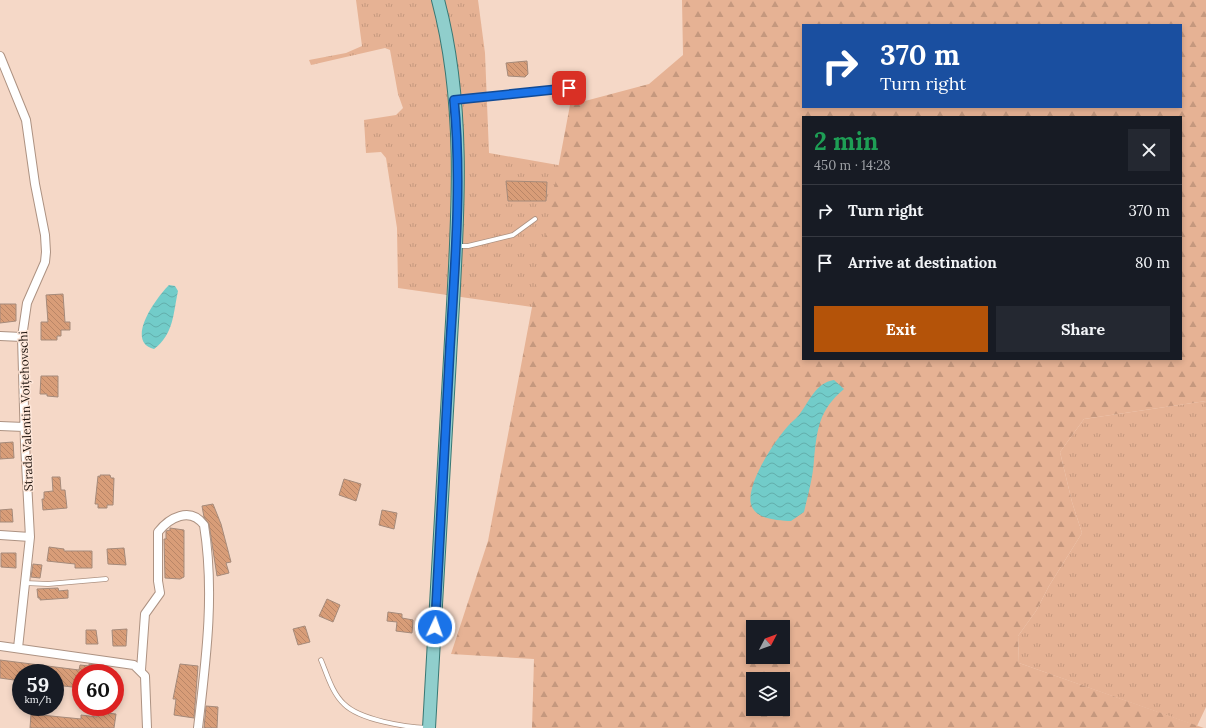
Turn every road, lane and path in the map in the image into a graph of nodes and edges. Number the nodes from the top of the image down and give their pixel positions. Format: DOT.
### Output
graph roads {
  1 [pos="438,0"];
  2 [pos="0,56"];
  3 [pos="569,88"];
  4 [pos="454,100"];
  5 [pos="535,219"];
  6 [pos="455,246"];
  7 [pos="0,336"];
  8 [pos="22,337"];
  9 [pos="0,426"];
  10 [pos="24,427"];
  11 [pos="0,535"];
  12 [pos="30,537"];
  13 [pos="106,579"];
  14 [pos="25,583"];
  15 [pos="0,646"];
  16 [pos="18,648"];
  17 [pos="321,660"];
  18 [pos="141,670"];
  19 [pos="147,728"];
  20 [pos="198,728"];
  21 [pos="429,728"];
  1 -- 4 [label="main road"];
  2 -- 8 [label="street, Strada Valentin Voițehovschi"];
  3 -- 4 [label="lane"];
  4 -- 6 [label="main road"];
  5 -- 6 [label="lane"];
  6 -- 21 [label="main road"];
  7 -- 8 [label="street"];
  8 -- 10 [label="street, Strada Valentin Voițehovschi"];
  9 -- 10 [label="street"];
  10 -- 12 [label="street, Strada Valentin Voițehovschi"];
  11 -- 12 [label="street"];
  12 -- 14 [label="street, Strada Valentin Voițehovschi"];
  13 -- 14 [label="lane"];
  14 -- 16 [label="street, Strada Valentin Voițehovschi"];
  15 -- 16 [label="street"];
  16 -- 18 [label="street"];
  17 -- 21 [label="lane"];
  18 -- 19 [label="street"];
  18 -- 20 [label="street"];
}
